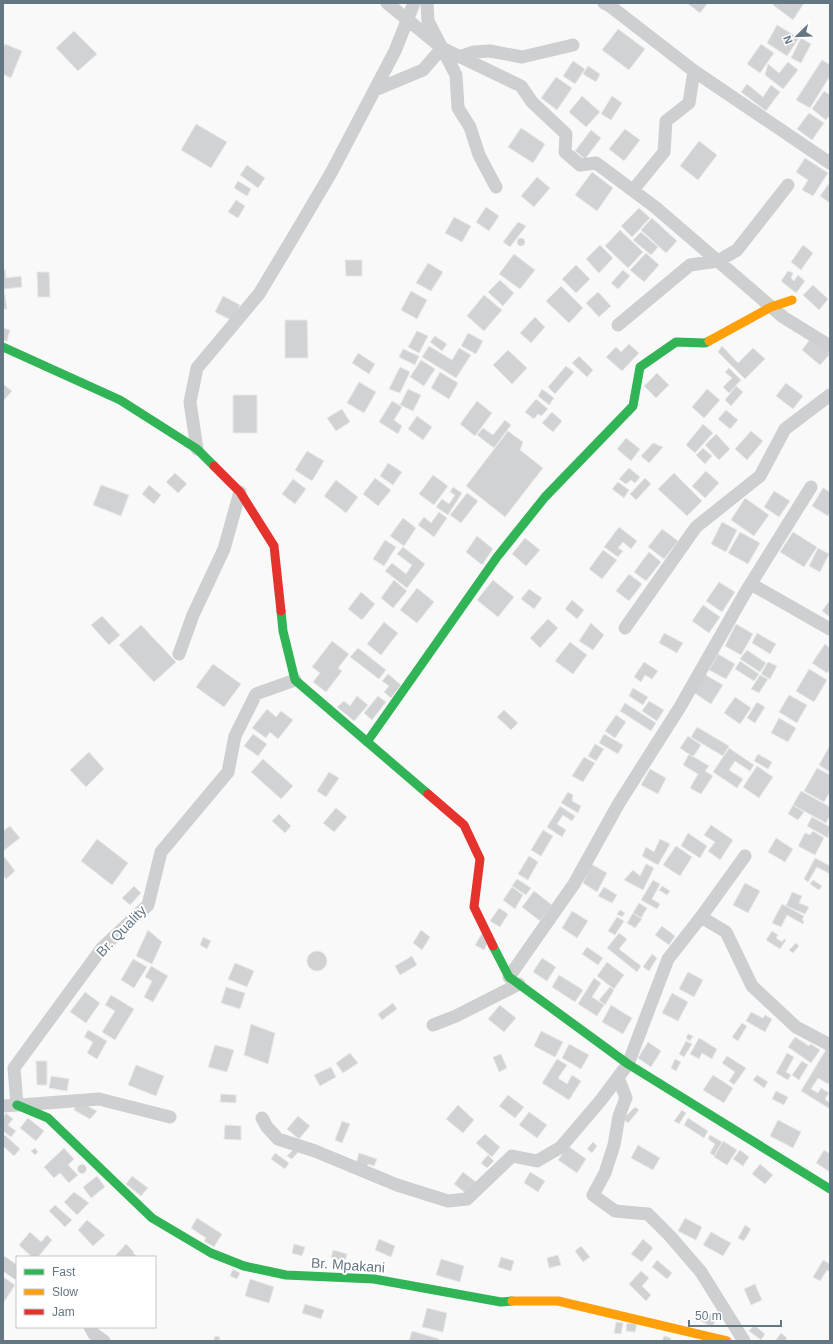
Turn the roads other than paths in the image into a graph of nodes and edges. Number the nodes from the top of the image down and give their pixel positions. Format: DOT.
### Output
graph roads {
  1 [pos="388,3"];
  2 [pos="414,3"];
  3 [pos="427,3"];
  4 [pos="604,3"];
  5 [pos="408,19"];
  6 [pos="574,45"];
  7 [pos="442,48"];
  8 [pos="459,56"];
  9 [pos="694,71"];
  10 [pos="375,90"];
  11 [pos="828,158"];
  12 [pos="788,185"];
  13 [pos="496,187"];
  14 [pos="633,190"];
  15 [pos="718,261"];
  16 [pos="792,300"];
  17 [pos="771,307"];
  18 [pos="618,325"];
  19 [pos="830,346"];
  20 [pos="3,347"];
  21 [pos="830,395"];
  22 [pos="197,449"];
  23 [pos="811,487"];
  24 [pos="240,492"];
  25 [pos="751,584"];
  26 [pos="625,628"];
  27 [pos="830,629"];
  28 [pos="179,654"];
  29 [pos="295,680"];
  30 [pos="367,742"];
  31 [pos="745,856"];
  32 [pos="701,917"];
  33 [pos="514,981"];
  34 [pos="433,1025"];
  35 [pos="830,1045"];
  36 [pos="628,1064"];
  37 [pos="618,1078"];
  38 [pos="17,1105"];
  39 [pos="3,1106"];
  40 [pos="170,1117"];
  41 [pos="262,1118"];
  42 [pos="830,1189"];
  43 [pos="3,1263"];
  44 [pos="16,1272"];
  45 [pos="91,1328"];
  46 [pos="104,1341"];
  47 [pos="726,1341"];
  48 [pos="744,1341"];
  1 -- 5 [label="street"];
  2 -- 5 [label="street"];
  3 -- 7 [label="street"];
  4 -- 9 [label="street"];
  5 -- 7 [label="street"];
  5 -- 10 [label="street"];
  6 -- 8 [label="street"];
  7 -- 8 [label="street"];
  7 -- 10 [label="street"];
  7 -- 13 [label="street"];
  8 -- 14 [label="street"];
  9 -- 11 [label="street"];
  9 -- 14 [label="street"];
  10 -- 22 [label="street"];
  12 -- 15 [label="street"];
  14 -- 15 [label="street"];
  15 -- 17 [label="street"];
  15 -- 18 [label="street"];
  16 -- 17 [label="street"];
  17 -- 19 [label="street"];
  17 -- 30 [label="street"];
  20 -- 22 [label="street"];
  21 -- 26 [label="street"];
  22 -- 24 [label="street"];
  23 -- 25 [label="street"];
  24 -- 28 [label="street"];
  24 -- 29 [label="street"];
  25 -- 27 [label="street"];
  25 -- 33 [label="street"];
  29 -- 30 [label="street"];
  29 -- 38 [label="street, Br. Quality"];
  30 -- 33 [label="street"];
  31 -- 32 [label="street"];
  32 -- 35 [label="street"];
  32 -- 36 [label="street"];
  33 -- 34 [label="street"];
  33 -- 36 [label="street"];
  36 -- 37 [label="street"];
  36 -- 42 [label="street"];
  37 -- 41 [label="street"];
  37 -- 48 [label="street"];
  38 -- 39 [label="street"];
  38 -- 40 [label="street"];
  38 -- 47 [label="street, Br. Mpakani"];
  43 -- 44 [label="street"];
  45 -- 46 [label="street"];
}
